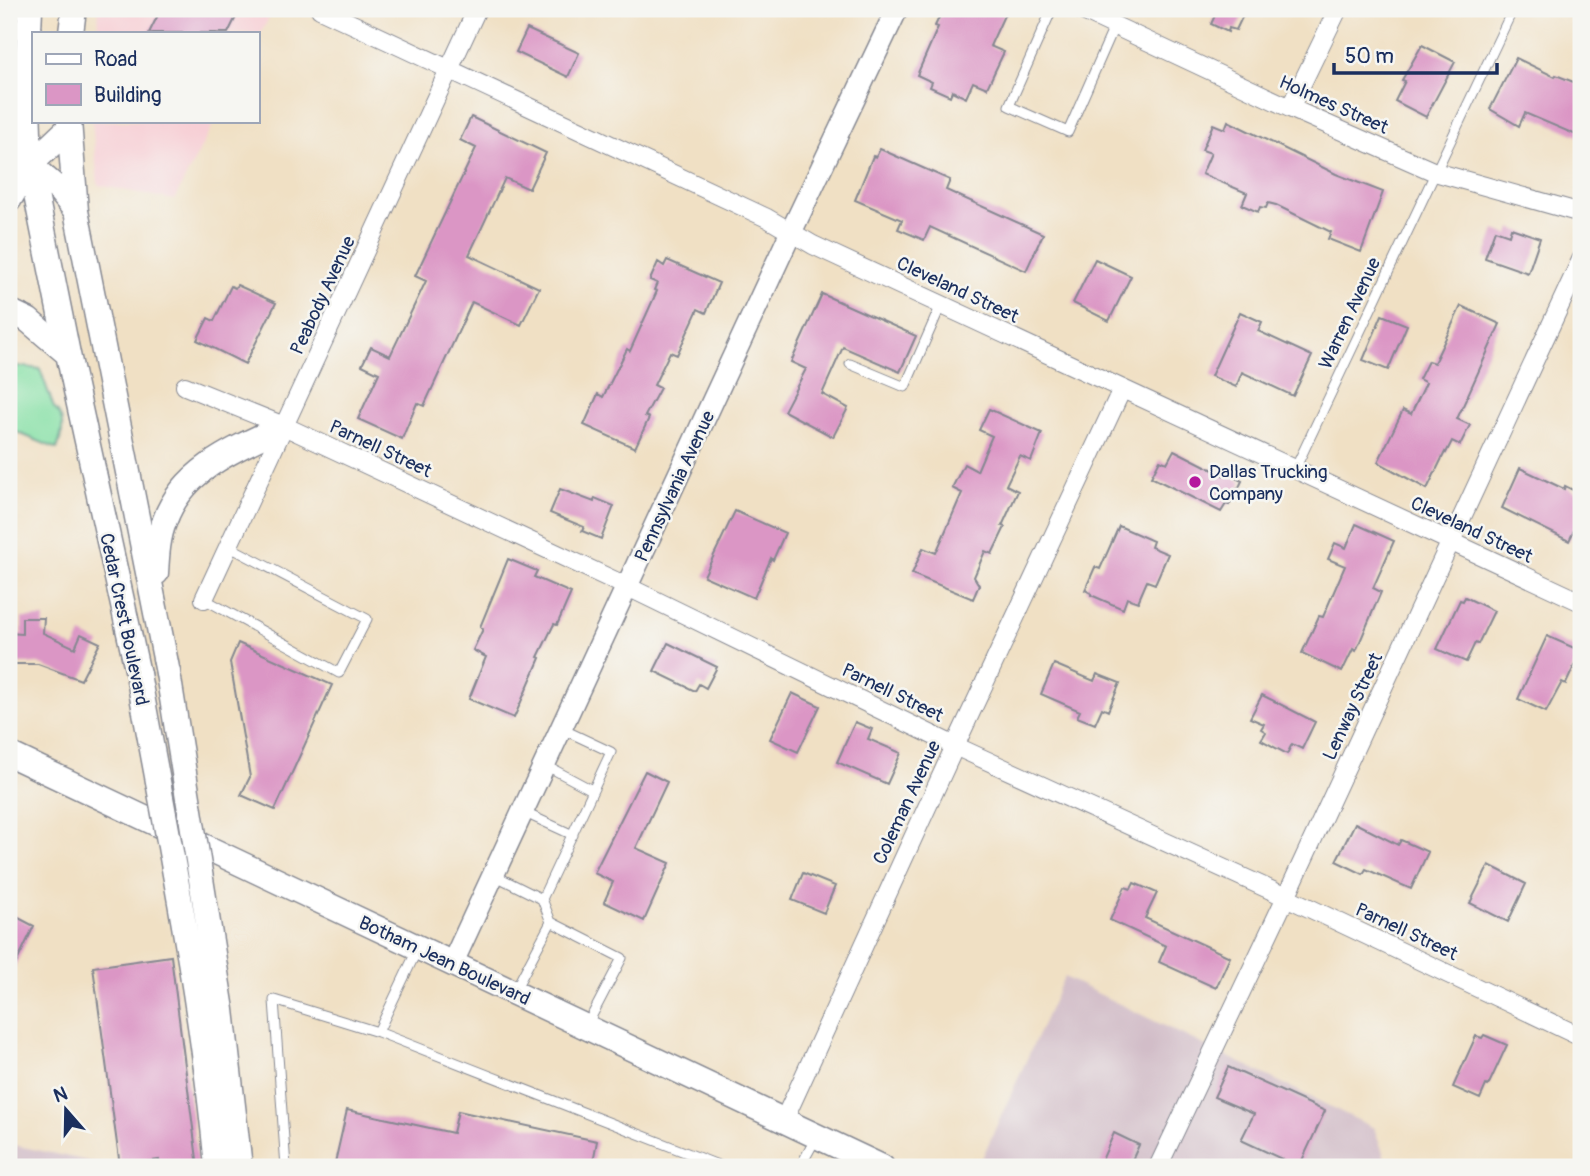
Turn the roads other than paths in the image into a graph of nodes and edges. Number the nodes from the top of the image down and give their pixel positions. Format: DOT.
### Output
graph roads {
  1 [pos="74,9"];
  2 [pos="320,9"];
  3 [pos="477,9"];
  4 [pos="897,9"];
  5 [pos="1052,9"];
  6 [pos="1079,9"];
  7 [pos="1338,9"];
  8 [pos="1513,9"];
  9 [pos="22,22"];
  10 [pos="1115,25"];
  11 [pos="71,32"];
  12 [pos="449,69"];
  13 [pos="27,73"];
  14 [pos="9,99"];
  15 [pos="1290,108"];
  16 [pos="69,124"];
  17 [pos="20,167"];
  18 [pos="1435,172"];
  19 [pos="9,200"];
  20 [pos="76,211"];
  21 [pos="1581,213"];
  22 [pos="791,232"];
  23 [pos="1581,260"];
  24 [pos="941,305"];
  25 [pos="9,311"];
  26 [pos="68,354"];
  27 [pos="850,364"];
  28 [pos="185,386"];
  29 [pos="1122,388"];
  30 [pos="284,426"];
  31 [pos="1295,469"];
  32 [pos="1451,542"];
  33 [pos="228,546"];
  34 [pos="628,587"];
  35 [pos="154,598"];
  36 [pos="204,599"];
  37 [pos="1581,603"];
  38 [pos="562,729"];
  39 [pos="955,746"];
  40 [pos="9,754"];
  41 [pos="545,765"];
  42 [pos="592,790"];
  43 [pos="523,812"];
  44 [pos="573,835"];
  45 [pos="494,875"];
  46 [pos="1286,897"];
  47 [pos="542,899"];
  48 [pos="551,922"];
  49 [pos="418,948"];
  50 [pos="453,964"];
  51 [pos="514,993"];
  52 [pos="587,1027"];
  53 [pos="378,1032"];
  54 [pos="1581,1037"];
  55 [pos="784,1120"];
  56 [pos="817,1136"];
  57 [pos="217,1167"];
  58 [pos="240,1167"];
  59 [pos="286,1167"];
  60 [pos="723,1167"];
  61 [pos="800,1167"];
  62 [pos="882,1167"];
  63 [pos="1158,1167"];
  1 -- 11 [label="main road"];
  2 -- 12 [label="street, Cleveland Street"];
  3 -- 12 [label="street, Peabody Avenue"];
  4 -- 22 [label="street, Pennsylvania Avenue"];
  5 -- 10 [label="lane"];
  6 -- 10 [label="street, Holmes Street"];
  7 -- 15 [label="street"];
  8 -- 18 [label="lane, Warren Avenue"];
  9 -- 13 [label="main road, Cedar Crest Boulevard"];
  10 -- 15 [label="street, Holmes Street"];
  12 -- 22 [label="street, Cleveland Street"];
  12 -- 30 [label="street, Peabody Avenue"];
  13 -- 14 [label="main road"];
  13 -- 17 [label="main road, Cedar Crest Boulevard"];
  15 -- 18 [label="street, Holmes Street"];
  16 -- 17 [label="main road"];
  16 -- 20 [label="main road, Cedar Crest Boulevard"];
  17 -- 19 [label="main road"];
  17 -- 20 [label="main road"];
  17 -- 26 [label="main road, Cedar Crest Boulevard"];
  18 -- 21 [label="street, Holmes Street"];
  18 -- 31 [label="lane, Warren Avenue"];
  20 -- 35 [label="main road, Cedar Crest Boulevard"];
  22 -- 24 [label="street, Cleveland Street"];
  22 -- 34 [label="street, Pennsylvania Avenue"];
  23 -- 32 [label="street, Lenway Street"];
  24 -- 27 [label="lane"];
  24 -- 29 [label="street, Cleveland Street"];
  25 -- 26 [label="main road"];
  26 -- 57 [label="main road, Cedar Crest Boulevard, bridge"];
  28 -- 30 [label="street, Parnell Street"];
  29 -- 31 [label="street, Cleveland Street"];
  29 -- 39 [label="street, Coleman Avenue"];
  30 -- 33 [label="street, Peabody Avenue"];
  30 -- 34 [label="street, Parnell Street"];
  30 -- 35 [label="main road"];
  31 -- 32 [label="street, Cleveland Street"];
  32 -- 37 [label="street, Cleveland Street"];
  32 -- 46 [label="street, Lenway Street"];
  33 -- 36 [label="street, Peabody Avenue"];
  33 -- 36 [label="lane"];
  34 -- 38 [label="street, Pennsylvania Avenue"];
  34 -- 39 [label="street, Parnell Street"];
  35 -- 58 [label="main road, Cedar Crest Boulevard, bridge"];
  38 -- 41 [label="street, Pennsylvania Avenue"];
  38 -- 42 [label="lane"];
  39 -- 46 [label="street, Parnell Street"];
  39 -- 55 [label="street, Coleman Avenue"];
  40 -- 49 [label="main road, Botham Jean Boulevard"];
  41 -- 42 [label="lane"];
  41 -- 43 [label="street, Pennsylvania Avenue"];
  42 -- 44 [label="lane"];
  43 -- 44 [label="lane"];
  43 -- 45 [label="street, Pennsylvania Avenue"];
  44 -- 47 [label="lane"];
  45 -- 47 [label="lane"];
  45 -- 50 [label="street, Pennsylvania Avenue"];
  46 -- 54 [label="street, Parnell Street"];
  46 -- 63 [label="street, Lenway Street"];
  47 -- 48 [label="lane"];
  48 -- 51 [label="lane"];
  48 -- 52 [label="lane"];
  49 -- 50 [label="main road, Botham Jean Boulevard"];
  49 -- 53 [label="lane"];
  50 -- 51 [label="main road, Botham Jean Boulevard"];
  51 -- 52 [label="main road, Botham Jean Boulevard"];
  52 -- 55 [label="main road, Botham Jean Boulevard"];
  53 -- 59 [label="lane"];
  53 -- 60 [label="lane"];
  55 -- 56 [label="main road, Botham Jean Boulevard"];
  56 -- 61 [label="lane"];
  56 -- 62 [label="main road, Botham Jean Boulevard"];
}
